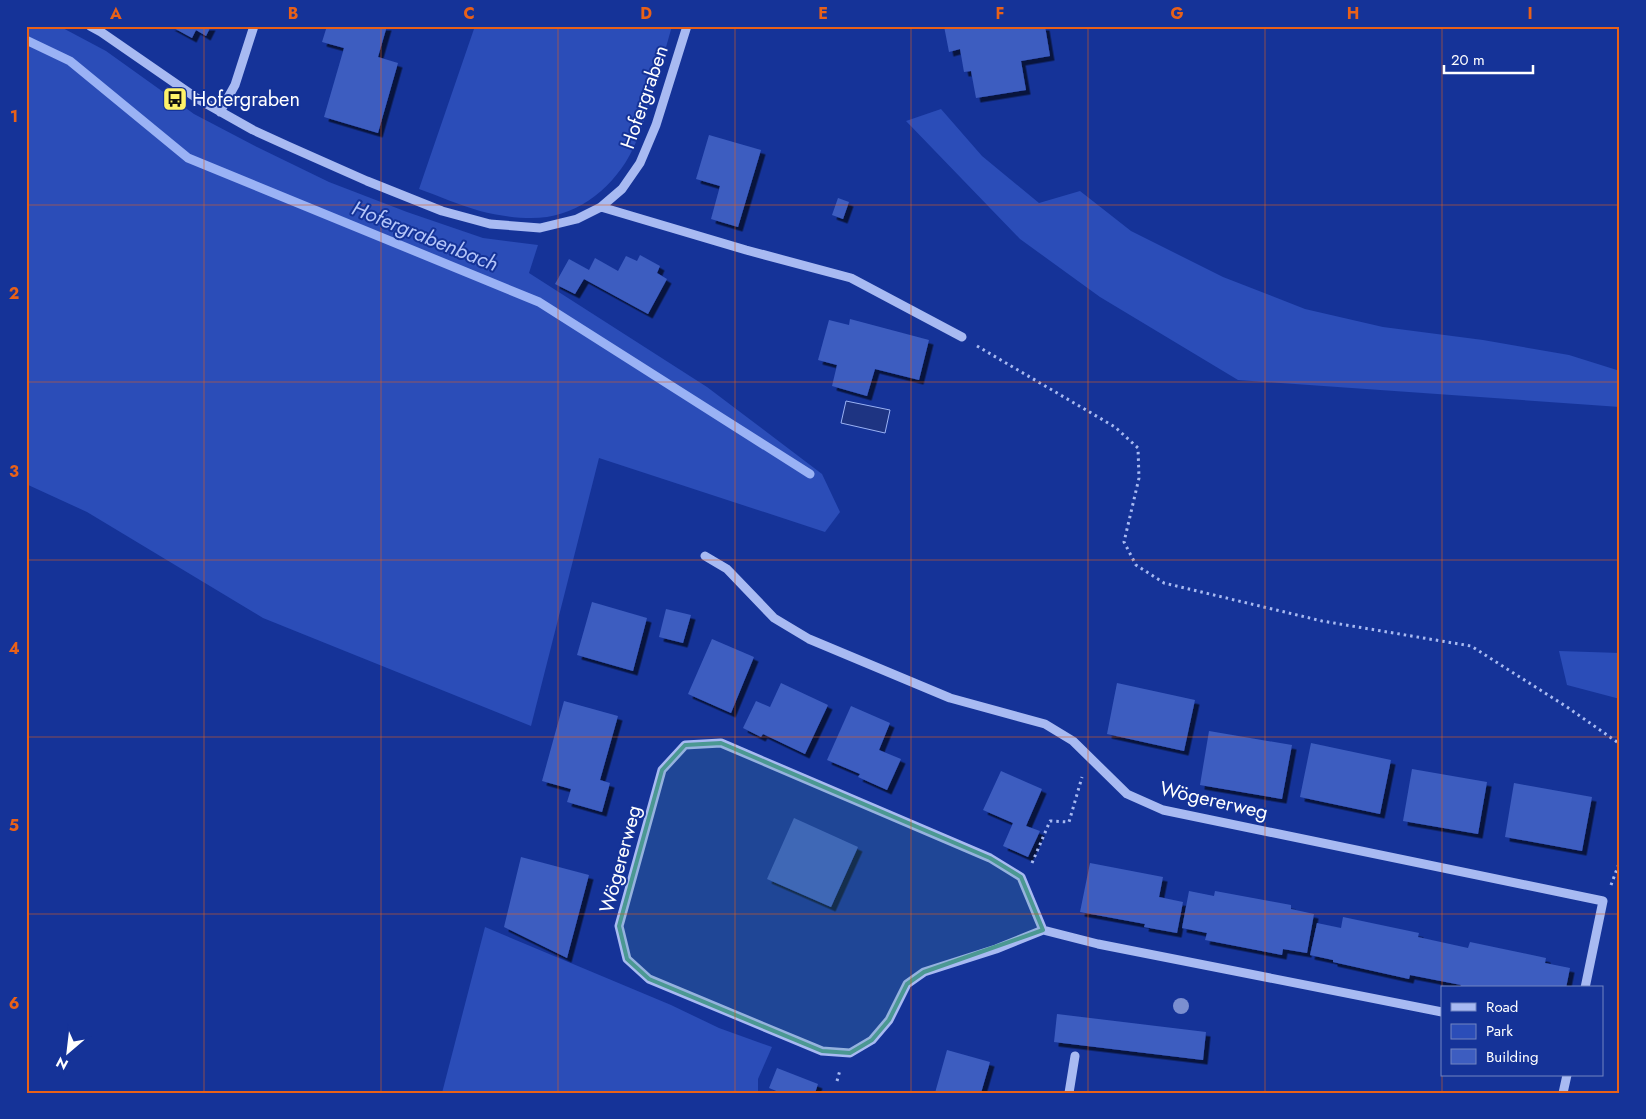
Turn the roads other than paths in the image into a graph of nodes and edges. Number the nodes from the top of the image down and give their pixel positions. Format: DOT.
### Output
graph roads {
  1 [pos="90,26"];
  2 [pos="254,26"];
  3 [pos="686,26"];
  4 [pos="220,112"];
  5 [pos="601,207"];
  6 [pos="962,337"];
  7 [pos="705,556"];
  8 [pos="1043,930"];
  9 [pos="1585,986"];
  10 [pos="1441,1012"];
  11 [pos="1075,1056"];
  12 [pos="1567,1076"];
  13 [pos="1069,1093"];
  14 [pos="1563,1093"];
  1 -- 4 [label="street, Hofergraben"];
  2 -- 4 [label="street"];
  3 -- 5 [label="street, Hofergraben"];
  4 -- 5 [label="street, Hofergraben"];
  5 -- 6 [label="street"];
  7 -- 9 [label="street, Wögererweg"];
  8 -- 8 [label="street, Wögererweg"];
  8 -- 10 [label="street"];
  11 -- 13 [label="street"];
  12 -- 14 [label="street"];
}
